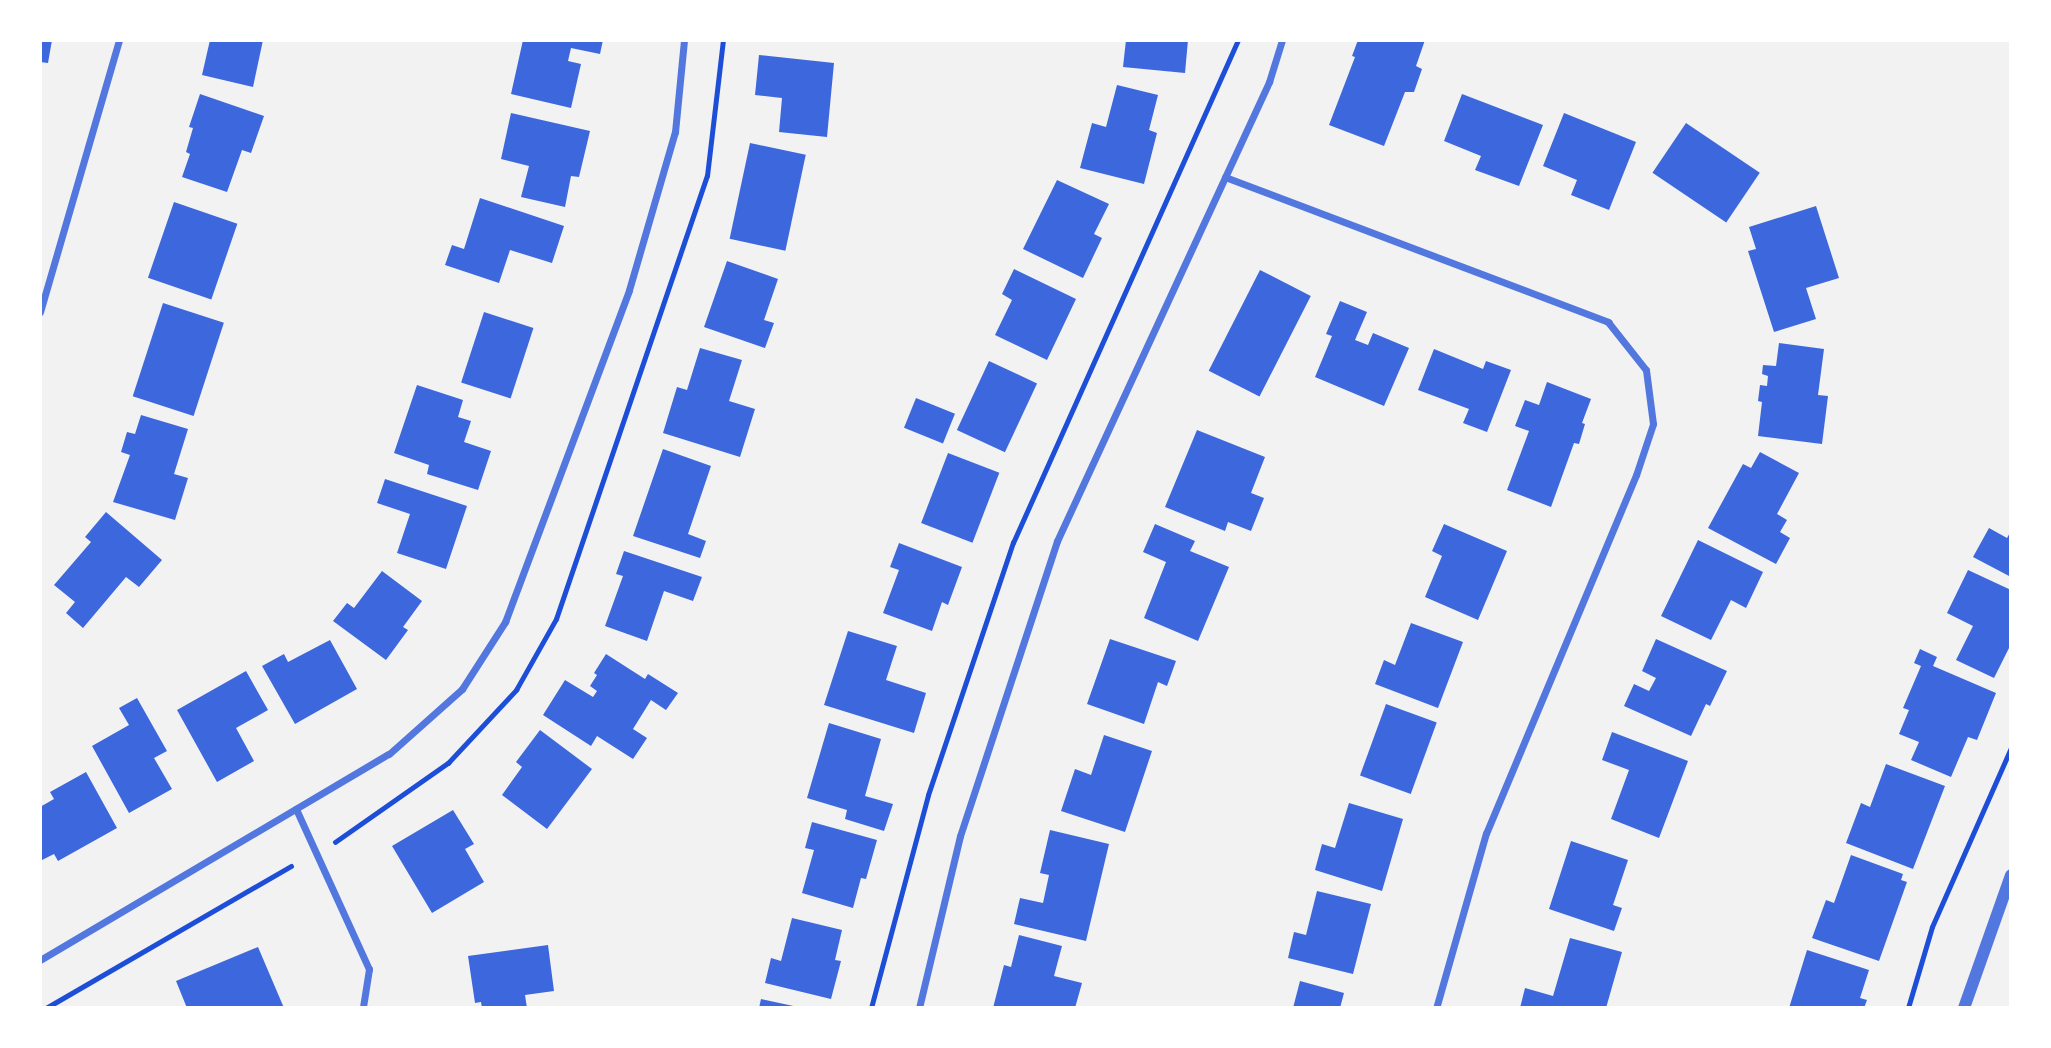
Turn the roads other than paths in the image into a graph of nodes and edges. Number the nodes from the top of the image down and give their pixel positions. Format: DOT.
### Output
graph roads {
  1 [pos="119,40"];
  2 [pos="684,40"];
  3 [pos="1282,40"];
  4 [pos="1225,177"];
  5 [pos="40,312"];
  6 [pos="296,810"];
  7 [pos="2011,875"];
  8 [pos="40,960"];
  9 [pos="363,1008"];
  10 [pos="919,1008"];
  11 [pos="1436,1008"];
  12 [pos="1964,1008"];
  1 -- 5 [label="street"];
  2 -- 6 [label="street"];
  3 -- 4 [label="street"];
  4 -- 10 [label="street"];
  4 -- 11 [label="street"];
  6 -- 8 [label="street"];
  6 -- 9 [label="street"];
  7 -- 12 [label="street"];
}
